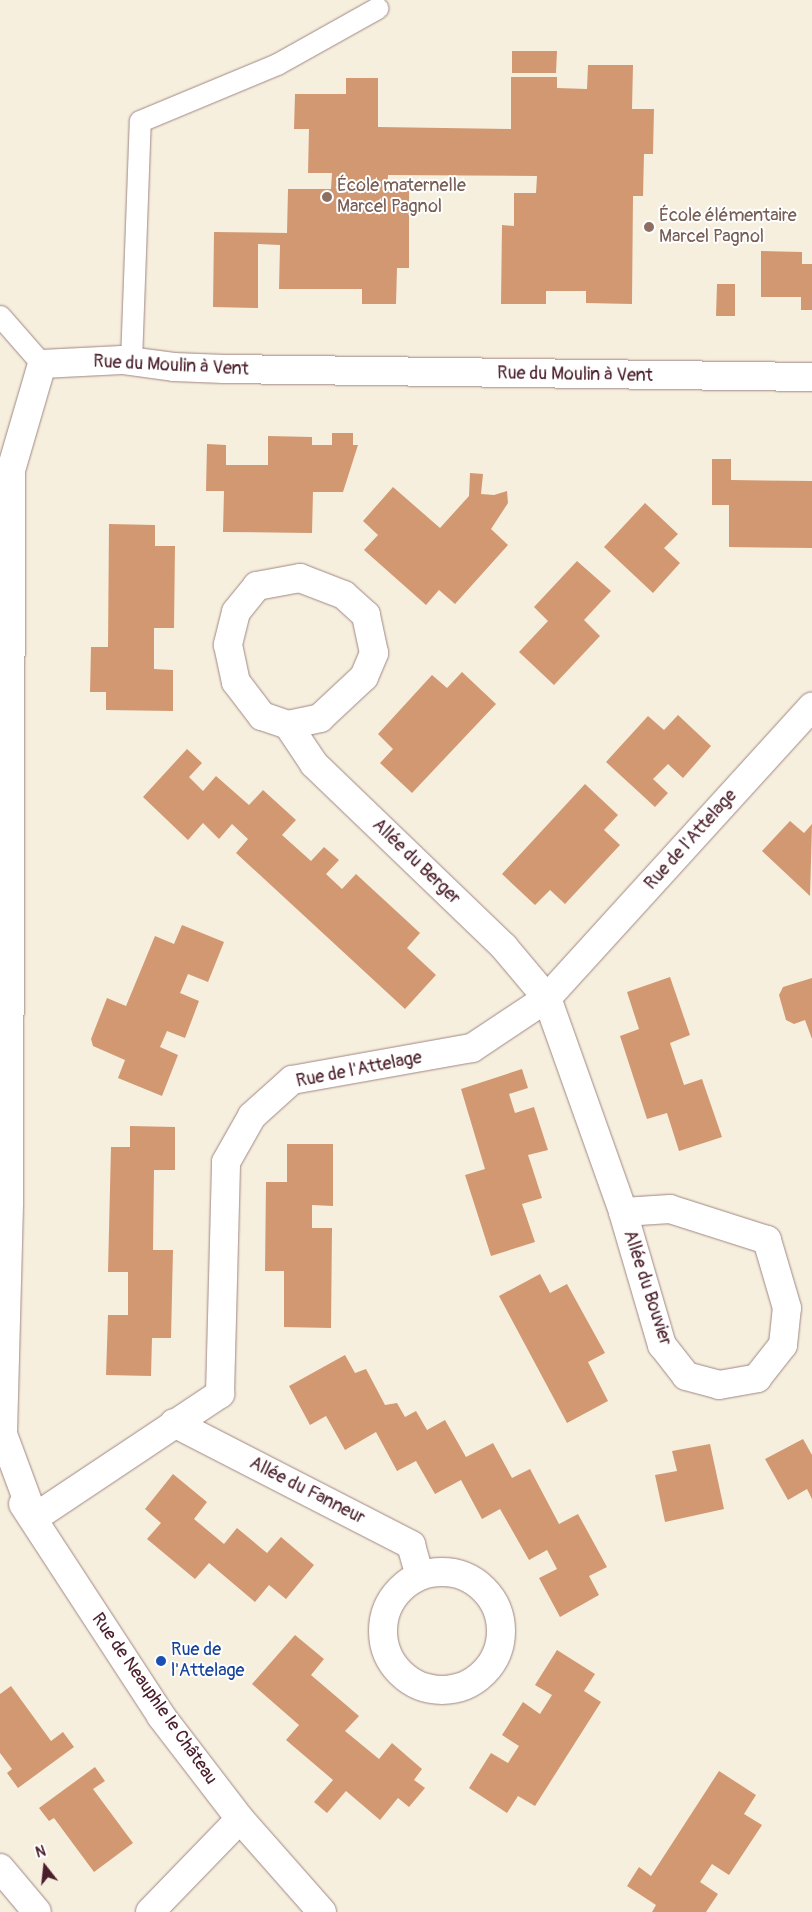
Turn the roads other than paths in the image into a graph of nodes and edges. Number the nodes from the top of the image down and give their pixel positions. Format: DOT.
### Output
graph roads {
  1 [pos="378,8"];
  2 [pos="0,316"];
  3 [pos="132,362"];
  4 [pos="42,364"];
  5 [pos="812,377"];
  6 [pos="812,707"];
  7 [pos="288,725"];
  8 [pos="547,998"];
  9 [pos="5,1204"];
  10 [pos="623,1212"];
  11 [pos="174,1423"];
  12 [pos="0,1476"];
  13 [pos="34,1518"];
  14 [pos="420,1576"];
  15 [pos="240,1819"];
  16 [pos="0,1868"];
  17 [pos="28,1909"];
  18 [pos="150,1912"];
  19 [pos="322,1912"];
  1 -- 3 [label="lane"];
  2 -- 4 [label="lane"];
  3 -- 4 [label="street, Rue du Moulin à Vent"];
  3 -- 5 [label="street, Rue du Moulin à Vent"];
  4 -- 9 [label="street"];
  6 -- 8 [label="street, Rue de l'Attelage"];
  7 -- 7 [label="street"];
  7 -- 8 [label="street, Allée du Berger"];
  8 -- 10 [label="street, Allée du Bouvier"];
  8 -- 11 [label="street, Rue de l'Attelage"];
  9 -- 13 [label="street"];
  10 -- 10 [label="street, Allée du Bouvier"];
  11 -- 13 [label="street, Rue de l'Attelage"];
  11 -- 14 [label="street, Allée du Fanneur"];
  12 -- 13 [label="street, Rue de Neauphle le Château"];
  13 -- 15 [label="street, Rue de Neauphle le Château"];
  14 -- 14 [label="street"];
  15 -- 18 [label="street"];
  15 -- 19 [label="street, Rue de Neauphle le Château"];
  16 -- 17 [label="street"];
}
